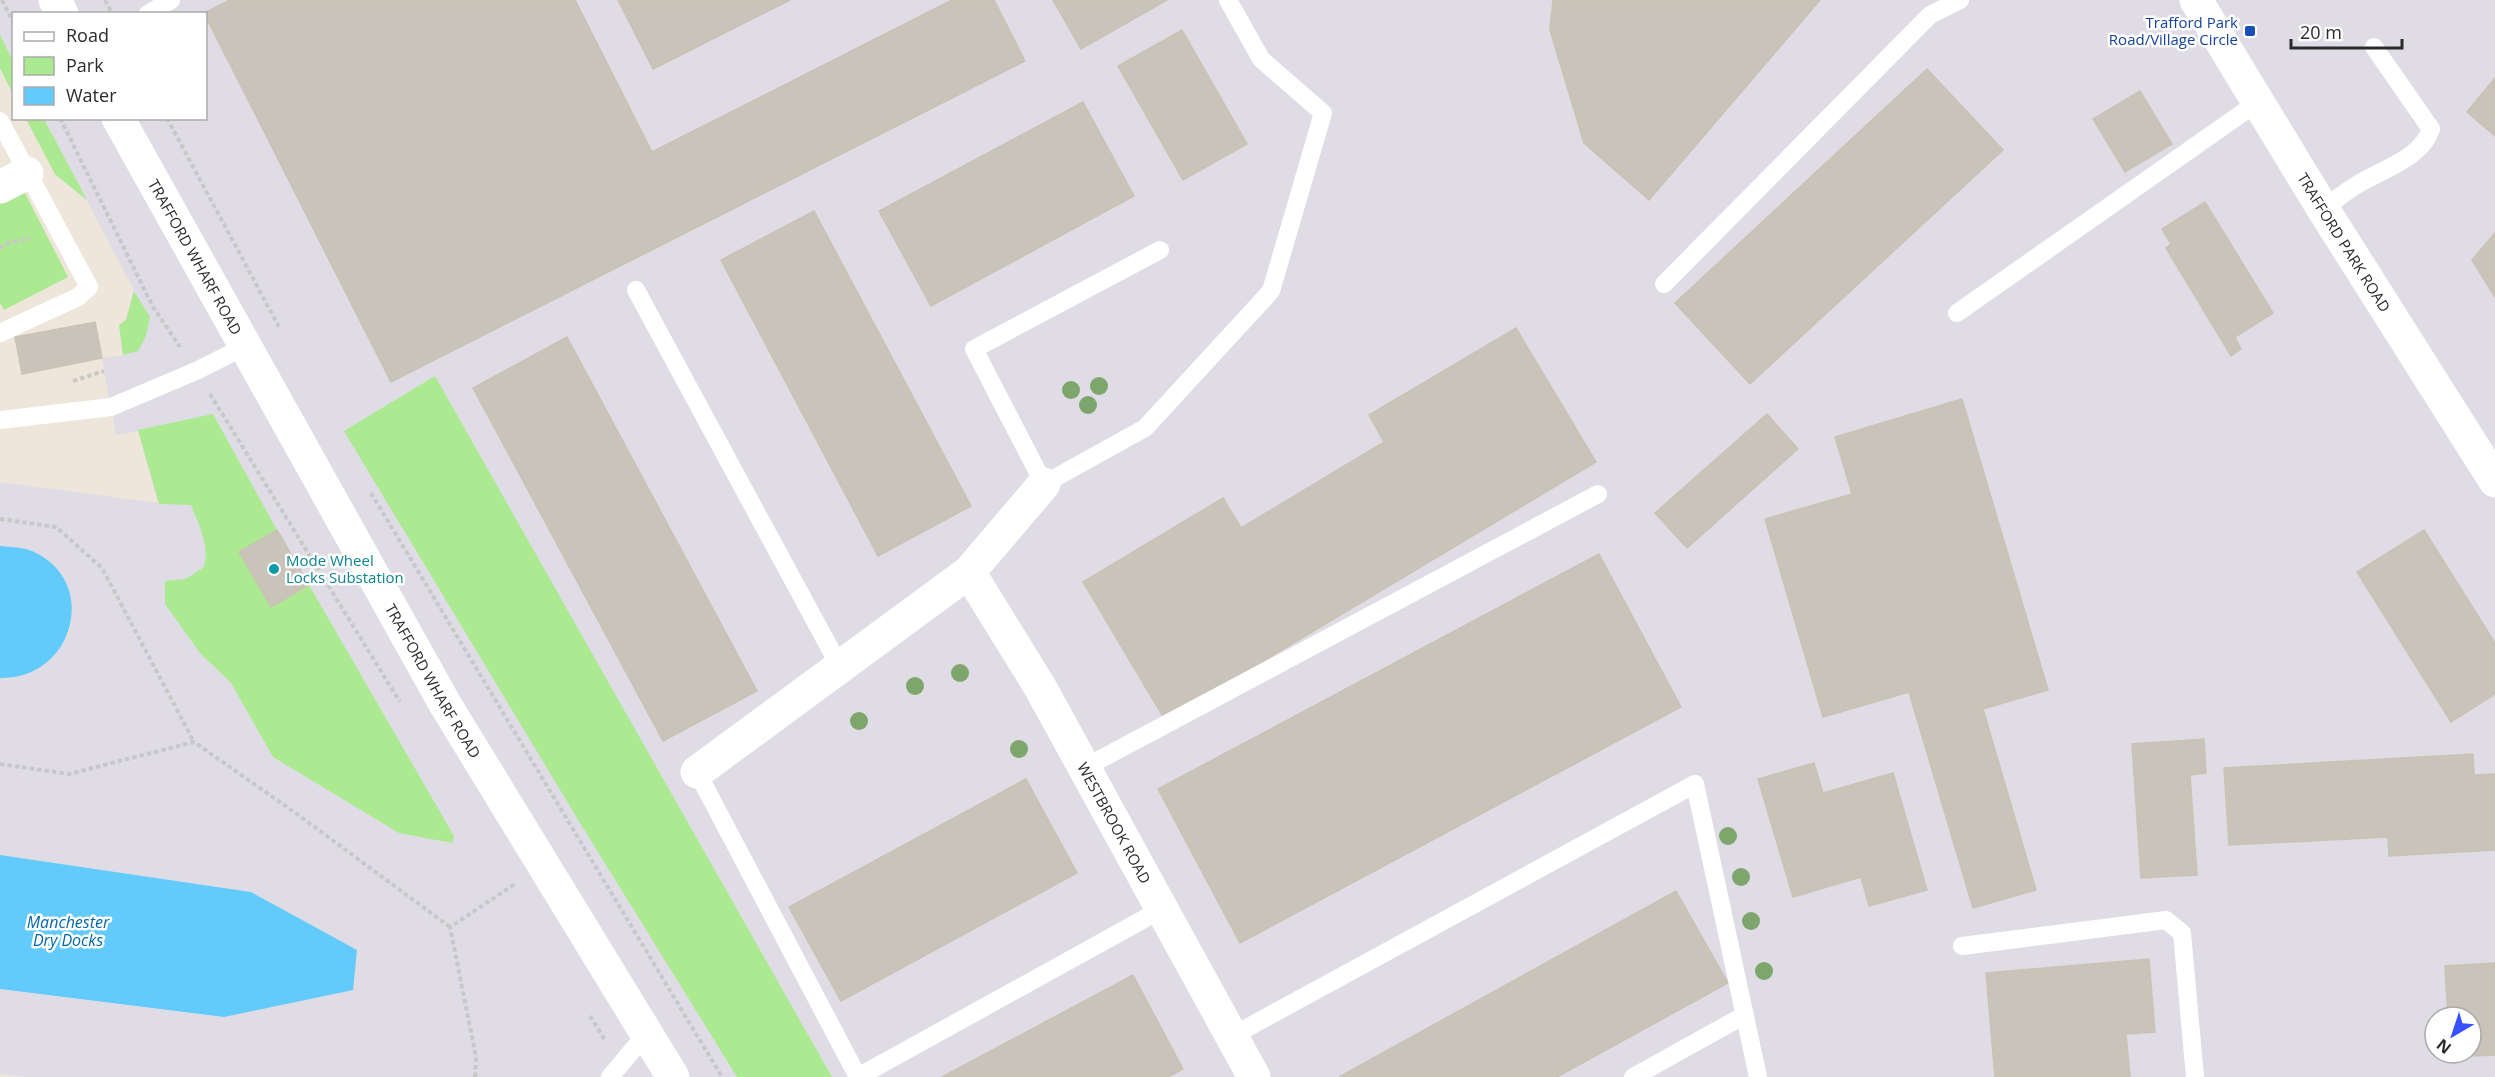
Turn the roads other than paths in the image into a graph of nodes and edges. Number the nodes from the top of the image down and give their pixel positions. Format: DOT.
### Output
graph roads {
  1 [pos="171,0"];
  2 [pos="1228,0"];
  3 [pos="1960,0"];
  4 [pos="2196,0"];
  5 [pos="151,12"];
  6 [pos="2374,47"];
  7 [pos="2258,102"];
  8 [pos="119,120"];
  9 [pos="0,121"];
  10 [pos="13,180"];
  11 [pos="2323,209"];
  12 [pos="1160,250"];
  13 [pos="1664,284"];
  14 [pos="636,290"];
  15 [pos="1957,313"];
  16 [pos="0,333"];
  17 [pos="244,347"];
  18 [pos="0,420"];
  19 [pos="2495,482"];
  20 [pos="1044,484"];
  21 [pos="1599,494"];
  22 [pos="969,572"];
  23 [pos="840,667"];
  24 [pos="1084,768"];
  25 [pos="697,772"];
  26 [pos="1162,909"];
  27 [pos="1962,946"];
  28 [pos="1745,1015"];
  29 [pos="646,1034"];
  30 [pos="1232,1036"];
  31 [pos="610,1077"];
  32 [pos="673,1077"];
  33 [pos="858,1077"];
  34 [pos="1254,1077"];
  35 [pos="1633,1077"];
  36 [pos="1758,1077"];
  37 [pos="2195,1077"];
  1 -- 5 [label="lane"];
  2 -- 20 [label="lane"];
  3 -- 13 [label="lane"];
  4 -- 7 [label="street, TRAFFORD PARK ROAD"];
  6 -- 11 [label="lane"];
  7 -- 11 [label="street, TRAFFORD PARK ROAD"];
  7 -- 15 [label="lane"];
  8 -- 17 [label="street, TRAFFORD WHARF ROAD"];
  9 -- 10 [label="lane"];
  10 -- 16 [label="lane"];
  11 -- 19 [label="street, TRAFFORD PARK ROAD"];
  12 -- 20 [label="lane"];
  14 -- 23 [label="lane"];
  17 -- 18 [label="lane"];
  17 -- 29 [label="street, TRAFFORD WHARF ROAD"];
  20 -- 22 [label="street"];
  21 -- 24 [label="lane"];
  22 -- 23 [label="street"];
  22 -- 24 [label="street, WESTBROOK ROAD"];
  23 -- 25 [label="street"];
  24 -- 26 [label="street, WESTBROOK ROAD"];
  25 -- 33 [label="lane"];
  26 -- 30 [label="street, WESTBROOK ROAD"];
  26 -- 33 [label="lane"];
  27 -- 37 [label="lane"];
  28 -- 30 [label="lane"];
  28 -- 35 [label="lane"];
  28 -- 36 [label="lane"];
  29 -- 31 [label="lane"];
  29 -- 32 [label="street, TRAFFORD WHARF ROAD"];
  30 -- 34 [label="street, WESTBROOK ROAD"];
}
